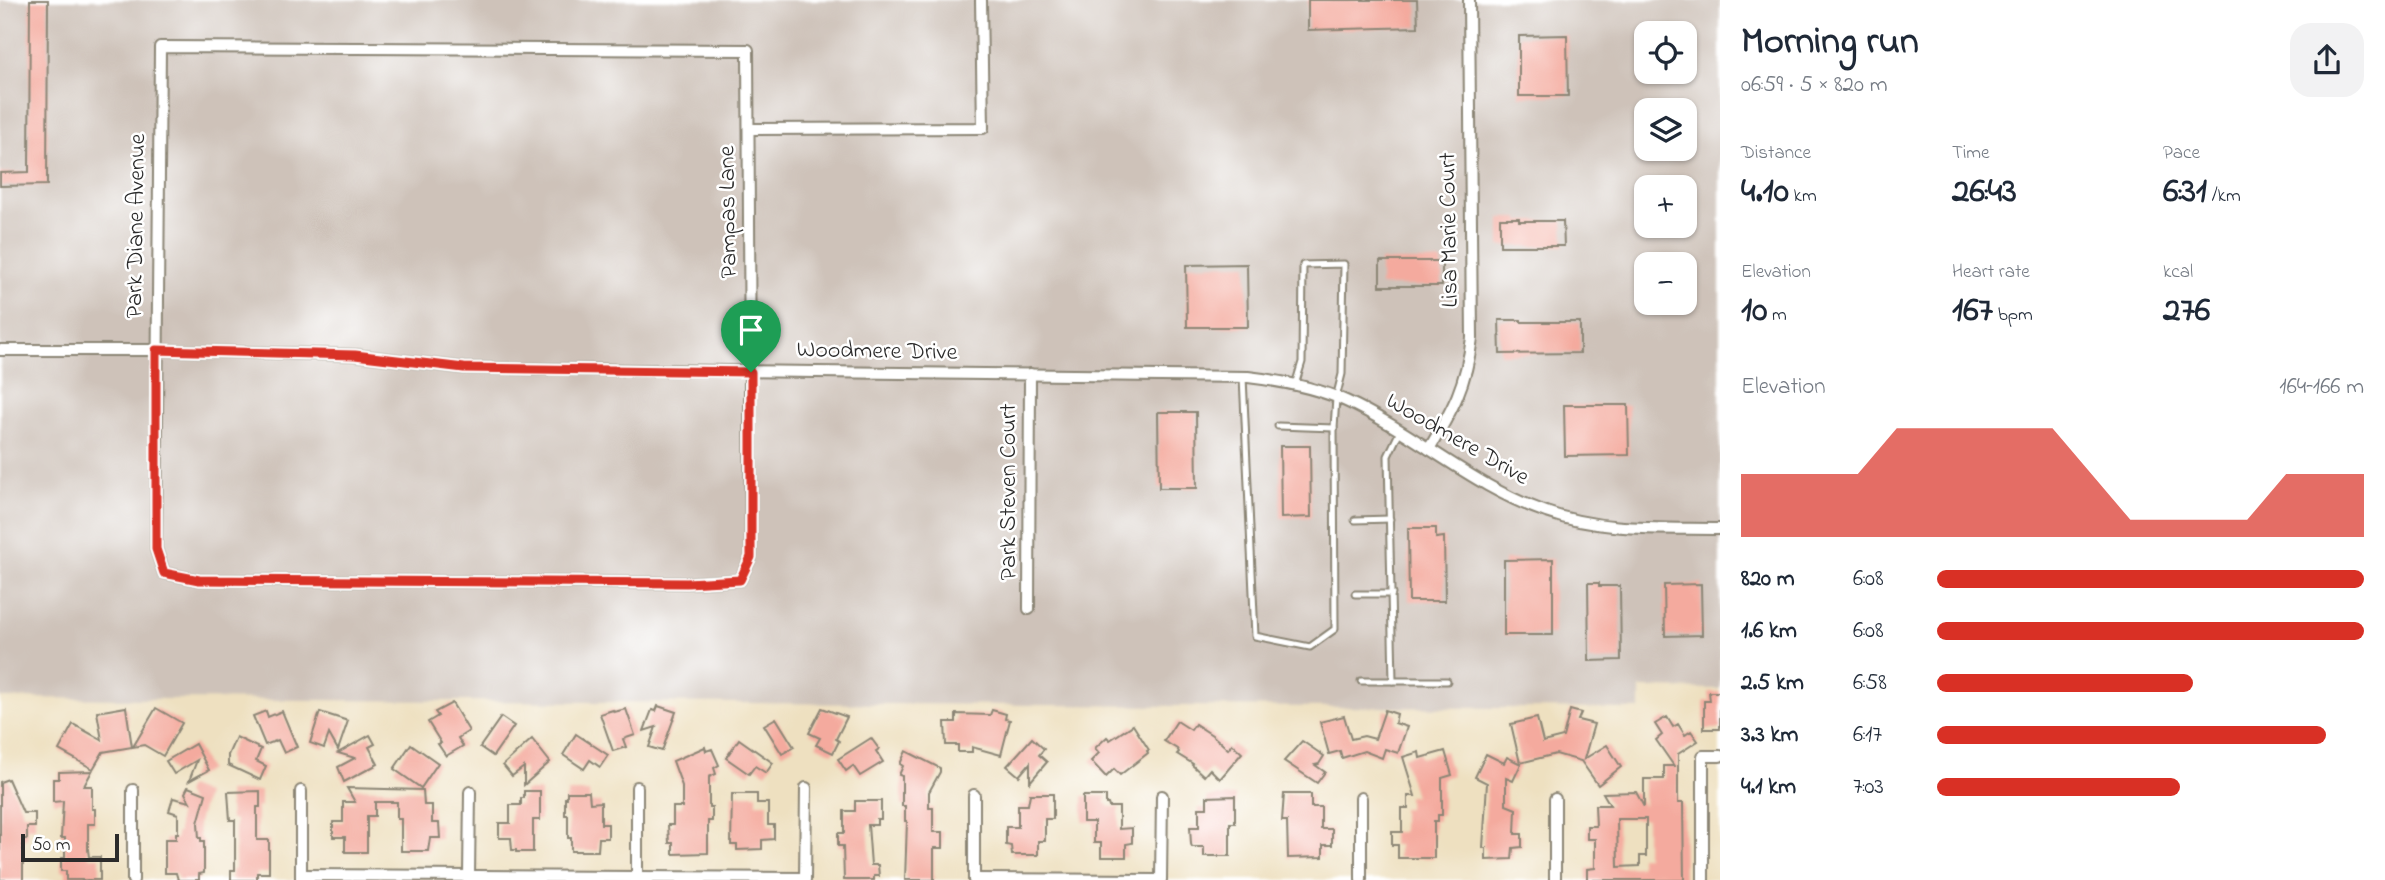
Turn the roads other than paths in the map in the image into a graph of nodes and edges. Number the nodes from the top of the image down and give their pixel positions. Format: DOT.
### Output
graph roads {
  1 [pos="981,0"];
  2 [pos="1469,0"];
  3 [pos="748,50"];
  4 [pos="749,129"];
  5 [pos="0,350"];
  6 [pos="156,350"];
  7 [pos="751,372"];
  8 [pos="1030,374"];
  9 [pos="1243,376"];
  10 [pos="1295,385"];
  11 [pos="1336,397"];
  12 [pos="1278,426"];
  13 [pos="1334,428"];
  14 [pos="1400,431"];
  15 [pos="1429,449"];
  16 [pos="1390,519"];
  17 [pos="1355,520"];
  18 [pos="1720,529"];
  19 [pos="740,580"];
  20 [pos="1355,594"];
  21 [pos="1392,594"];
  22 [pos="1029,609"];
  23 [pos="1361,681"];
  24 [pos="1393,681"];
  25 [pos="1447,681"];
  26 [pos="1720,756"];
  27 [pos="637,787"];
  28 [pos="806,788"];
  29 [pos="133,790"];
  30 [pos="302,790"];
  31 [pos="470,792"];
  32 [pos="974,795"];
  33 [pos="1161,796"];
  34 [pos="1362,797"];
  35 [pos="1555,799"];
  36 [pos="469,876"];
  37 [pos="301,877"];
  38 [pos="637,877"];
  39 [pos="806,879"];
  40 [pos="974,879"];
  41 [pos="133,880"];
  42 [pos="1159,880"];
  43 [pos="1361,880"];
  44 [pos="1555,880"];
  45 [pos="1703,880"];
  1 -- 4 [label="street"];
  2 -- 15 [label="street, Lisa Marie Court"];
  3 -- 4 [label="street, Pampas Lane"];
  3 -- 6 [label="street, Park Diane Avenue"];
  4 -- 7 [label="street, Pampas Lane"];
  5 -- 6 [label="street, Woodmere Drive"];
  6 -- 7 [label="street, Woodmere Drive"];
  6 -- 19 [label="street, Park Diane Avenue"];
  7 -- 8 [label="street, Woodmere Drive"];
  7 -- 19 [label="street, Pampas Lane"];
  8 -- 9 [label="street, Woodmere Drive"];
  8 -- 22 [label="street, Park Steven Court"];
  9 -- 10 [label="street, Woodmere Drive"];
  9 -- 13 [label="lane"];
  10 -- 11 [label="street, Woodmere Drive"];
  10 -- 11 [label="lane"];
  11 -- 13 [label="lane"];
  11 -- 14 [label="street, Woodmere Drive"];
  12 -- 13 [label="lane"];
  14 -- 15 [label="street, Woodmere Drive"];
  14 -- 16 [label="lane"];
  15 -- 18 [label="street, Woodmere Drive"];
  16 -- 17 [label="lane"];
  16 -- 21 [label="lane"];
  20 -- 21 [label="lane"];
  21 -- 24 [label="lane"];
  23 -- 24 [label="lane"];
  24 -- 25 [label="lane"];
  26 -- 45 [label="street"];
  27 -- 38 [label="street"];
  28 -- 39 [label="street"];
  29 -- 41 [label="street"];
  30 -- 37 [label="street"];
  31 -- 36 [label="street"];
  32 -- 40 [label="street"];
  33 -- 42 [label="street"];
  34 -- 43 [label="street"];
  35 -- 44 [label="street"];
  36 -- 37 [label="street"];
  36 -- 38 [label="street"];
  38 -- 39 [label="street"];
  40 -- 42 [label="street"];
}
